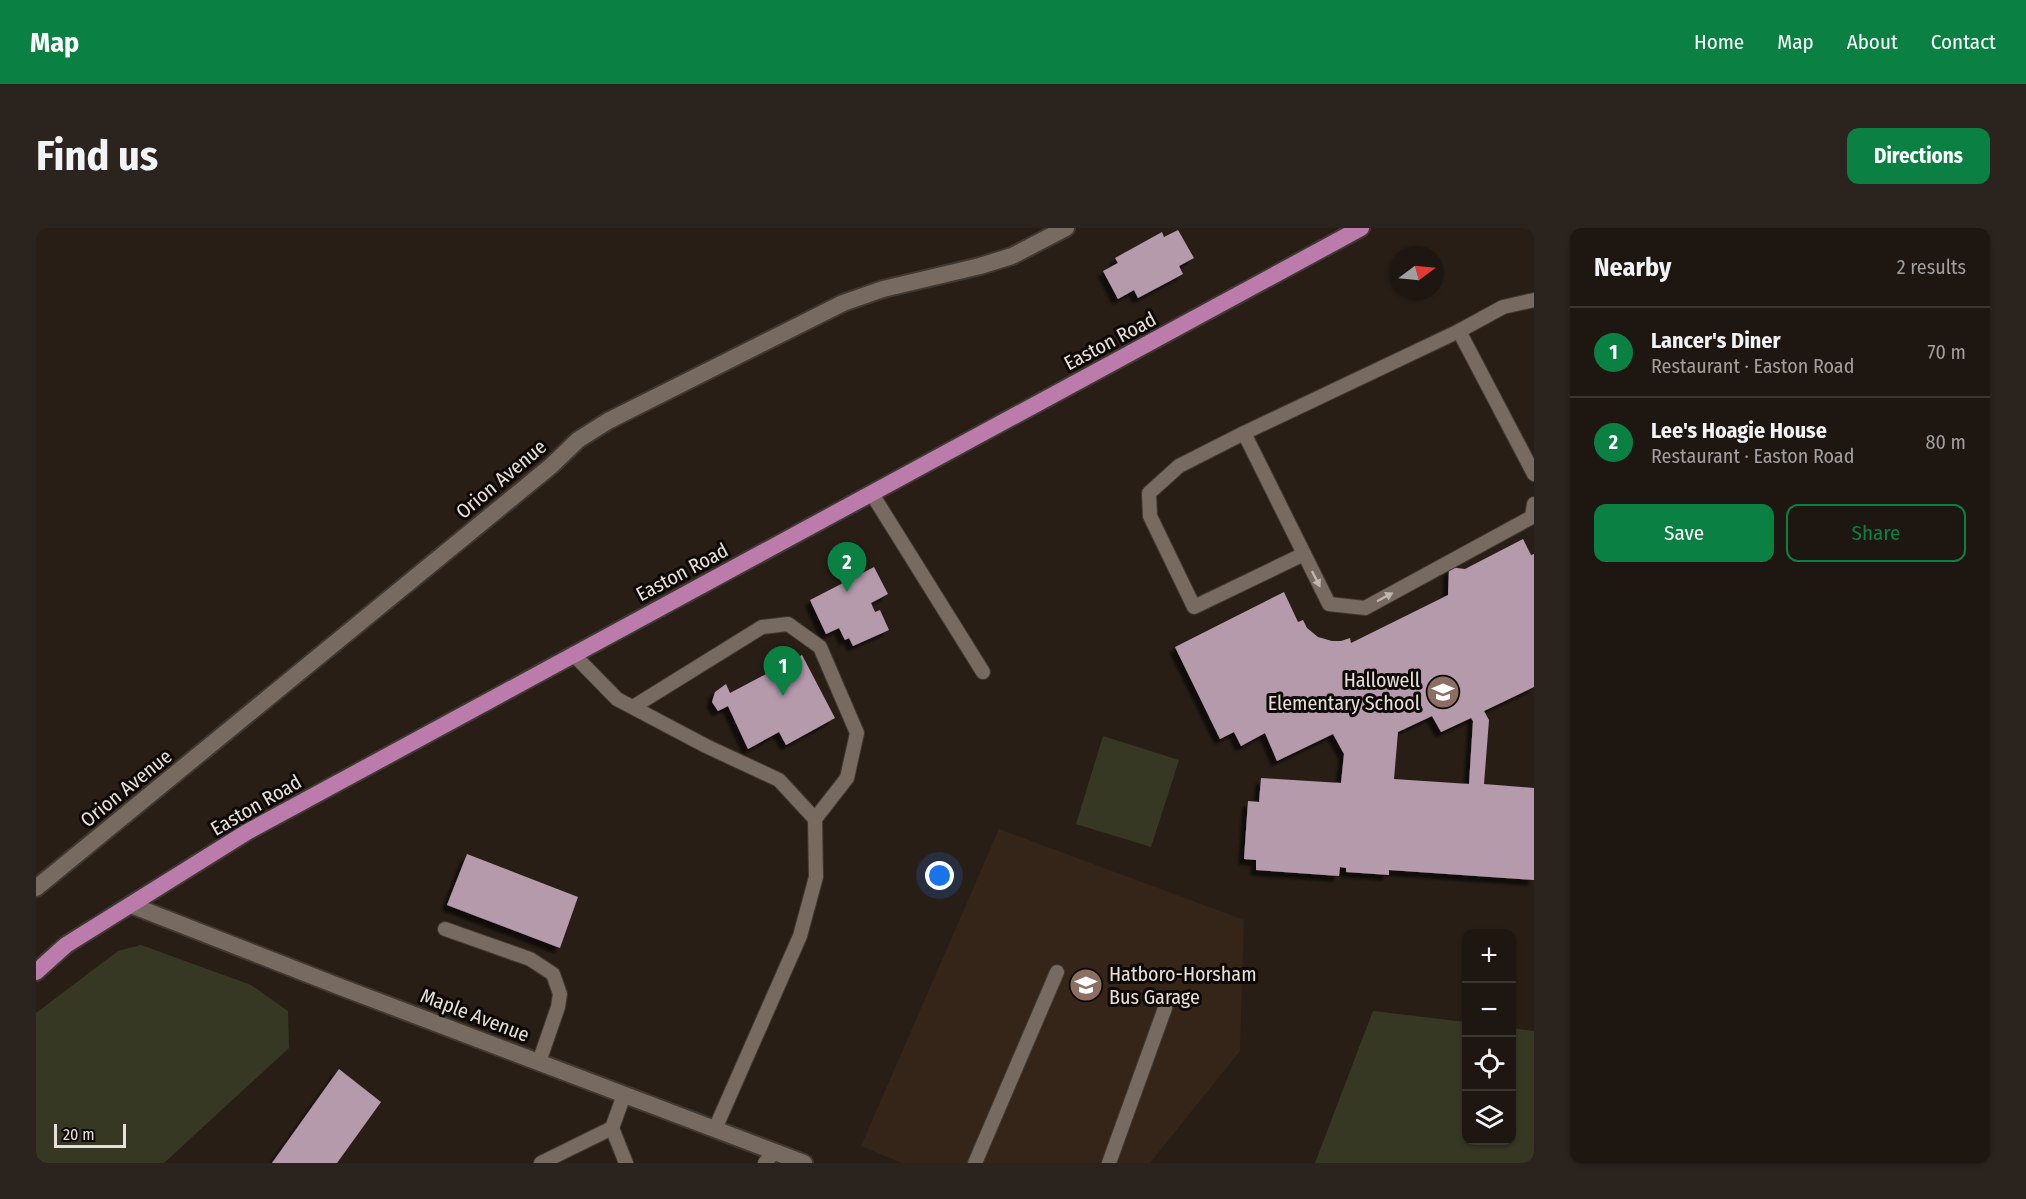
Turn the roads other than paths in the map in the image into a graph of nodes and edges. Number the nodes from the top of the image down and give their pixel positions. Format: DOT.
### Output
graph roads {
  1 [pos="1066,228"];
  2 [pos="1361,228"];
  3 [pos="1534,300"];
  4 [pos="1459,331"];
  5 [pos="1244,433"];
  6 [pos="1534,474"];
  7 [pos="872,494"];
  8 [pos="1534,504"];
  9 [pos="1304,554"];
  10 [pos="573,654"];
  11 [pos="983,672"];
  12 [pos="633,707"];
  13 [pos="815,819"];
  14 [pos="36,888"];
  15 [pos="131,905"];
  16 [pos="445,929"];
  17 [pos="36,972"];
  18 [pos="1057,972"];
  19 [pos="1165,1008"];
  20 [pos="539,1062"];
  21 [pos="624,1095"];
  22 [pos="612,1128"];
  23 [pos="716,1129"];
  24 [pos="770,1157"];
  25 [pos="541,1163"];
  26 [pos="626,1163"];
  27 [pos="804,1163"];
  28 [pos="975,1163"];
  29 [pos="1109,1163"];
  1 -- 14 [label="street, Orion Avenue"];
  2 -- 7 [label="highway, Easton Road"];
  3 -- 4 [label="lane"];
  4 -- 5 [label="lane"];
  4 -- 6 [label="lane"];
  5 -- 9 [label="lane"];
  5 -- 9 [label="lane"];
  7 -- 10 [label="highway, Easton Road"];
  7 -- 11 [label="lane"];
  9 -- 8 [label="lane, one-way"];
  10 -- 12 [label="lane"];
  10 -- 15 [label="highway, Easton Road"];
  12 -- 13 [label="lane"];
  12 -- 13 [label="lane"];
  13 -- 23 [label="lane"];
  15 -- 17 [label="highway, Easton Road"];
  15 -- 20 [label="street, Maple Avenue"];
  16 -- 20 [label="lane"];
  18 -- 28 [label="lane"];
  19 -- 29 [label="lane"];
  20 -- 21 [label="street, Maple Avenue"];
  21 -- 22 [label="lane"];
  21 -- 23 [label="street, Maple Avenue"];
  22 -- 25 [label="lane"];
  22 -- 26 [label="lane"];
  23 -- 24 [label="street, Maple Avenue"];
  24 -- 27 [label="street, Maple Avenue"];
}
